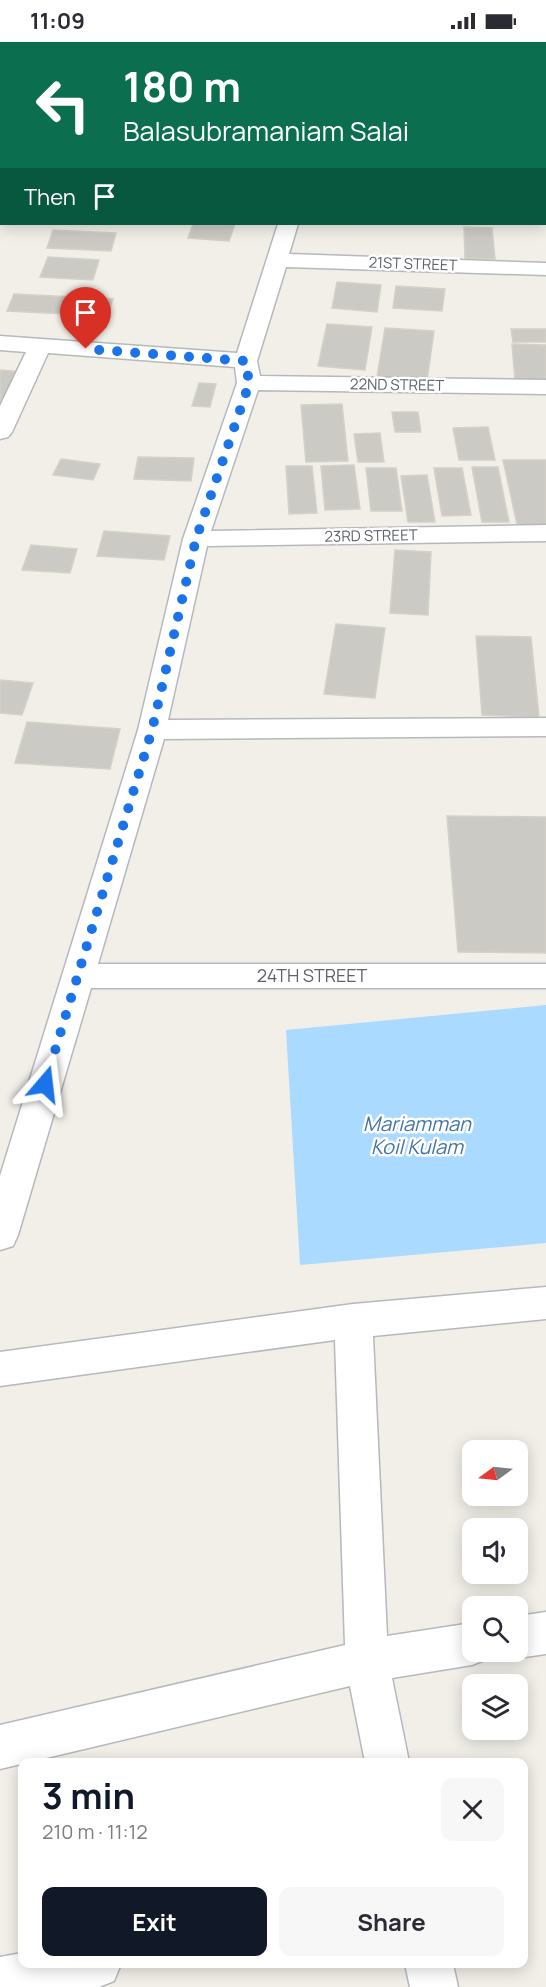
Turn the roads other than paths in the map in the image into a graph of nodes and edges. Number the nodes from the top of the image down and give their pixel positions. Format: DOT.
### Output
graph roads {
  1 [pos="288,225"];
  2 [pos="279,260"];
  3 [pos="546,269"];
  4 [pos="0,343"];
  5 [pos="40,345"];
  6 [pos="248,372"];
  7 [pos="546,387"];
  8 [pos="0,432"];
  9 [pos="546,532"];
  10 [pos="196,539"];
  11 [pos="546,727"];
  12 [pos="152,730"];
  13 [pos="78,976"];
  14 [pos="546,976"];
  15 [pos="0,1235"];
  16 [pos="546,1303"];
  17 [pos="353,1321"];
  18 [pos="0,1369"];
  19 [pos="546,1633"];
  20 [pos="528,1636"];
  21 [pos="462,1646"];
  22 [pos="367,1661"];
  23 [pos="0,1747"];
  24 [pos="386,1758"];
  25 [pos="74,1968"];
  26 [pos="430,1968"];
  27 [pos="0,1981"];
  28 [pos="434,1987"];
  1 -- 2 [label="street"];
  2 -- 3 [label="street, 21ST STREET"];
  2 -- 6 [label="street"];
  4 -- 5 [label="street, 22ND STREET"];
  5 -- 6 [label="street, 22ND STREET"];
  5 -- 8 [label="street"];
  6 -- 7 [label="street, 22ND STREET"];
  6 -- 10 [label="street"];
  9 -- 10 [label="street, 23RD STREET"];
  10 -- 12 [label="street"];
  11 -- 12 [label="street"];
  12 -- 13 [label="street"];
  13 -- 14 [label="street, 24TH STREET"];
  13 -- 15 [label="street"];
  16 -- 17 [label="street"];
  17 -- 18 [label="street"];
  17 -- 22 [label="street"];
  19 -- 20 [label="street"];
  21 -- 22 [label="street"];
  22 -- 23 [label="street"];
  22 -- 24 [label="street"];
  25 -- 27 [label="street"];
  26 -- 28 [label="street"];
}
